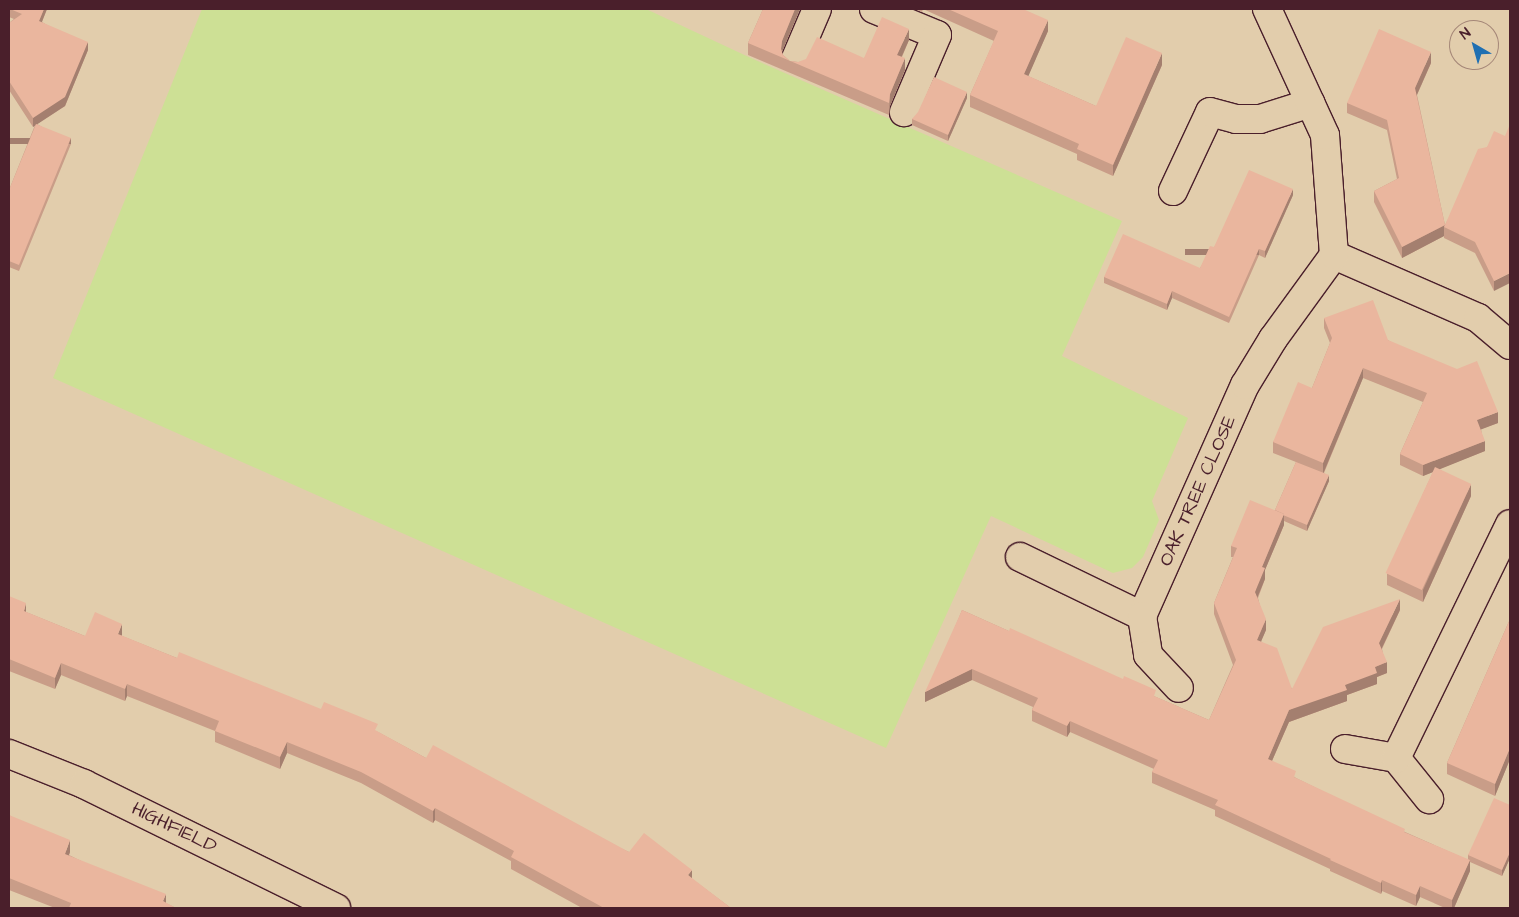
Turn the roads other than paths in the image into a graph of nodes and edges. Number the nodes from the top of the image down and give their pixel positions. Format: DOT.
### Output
graph roads {
  1 [pos="817,9"];
  2 [pos="874,9"];
  3 [pos="1267,9"];
  4 [pos="796,58"];
  5 [pos="1311,103"];
  6 [pos="904,112"];
  7 [pos="1173,191"];
  8 [pos="1334,255"];
  9 [pos="1506,335"];
  10 [pos="1510,524"];
  11 [pos="1020,558"];
  12 [pos="1142,616"];
  13 [pos="1179,688"];
  14 [pos="1345,749"];
  15 [pos="9,754"];
  16 [pos="1396,758"];
  17 [pos="1429,799"];
  18 [pos="336,908"];
  1 -- 4 [label="street"];
  2 -- 6 [label="street"];
  3 -- 5 [label="street"];
  5 -- 7 [label="street"];
  5 -- 8 [label="street"];
  8 -- 9 [label="street"];
  8 -- 12 [label="street, OAK TREE CLOSE"];
  10 -- 16 [label="street"];
  11 -- 12 [label="street"];
  12 -- 13 [label="street"];
  14 -- 16 [label="street"];
  15 -- 18 [label="street, HIGHFIELD"];
  16 -- 17 [label="street"];
}
